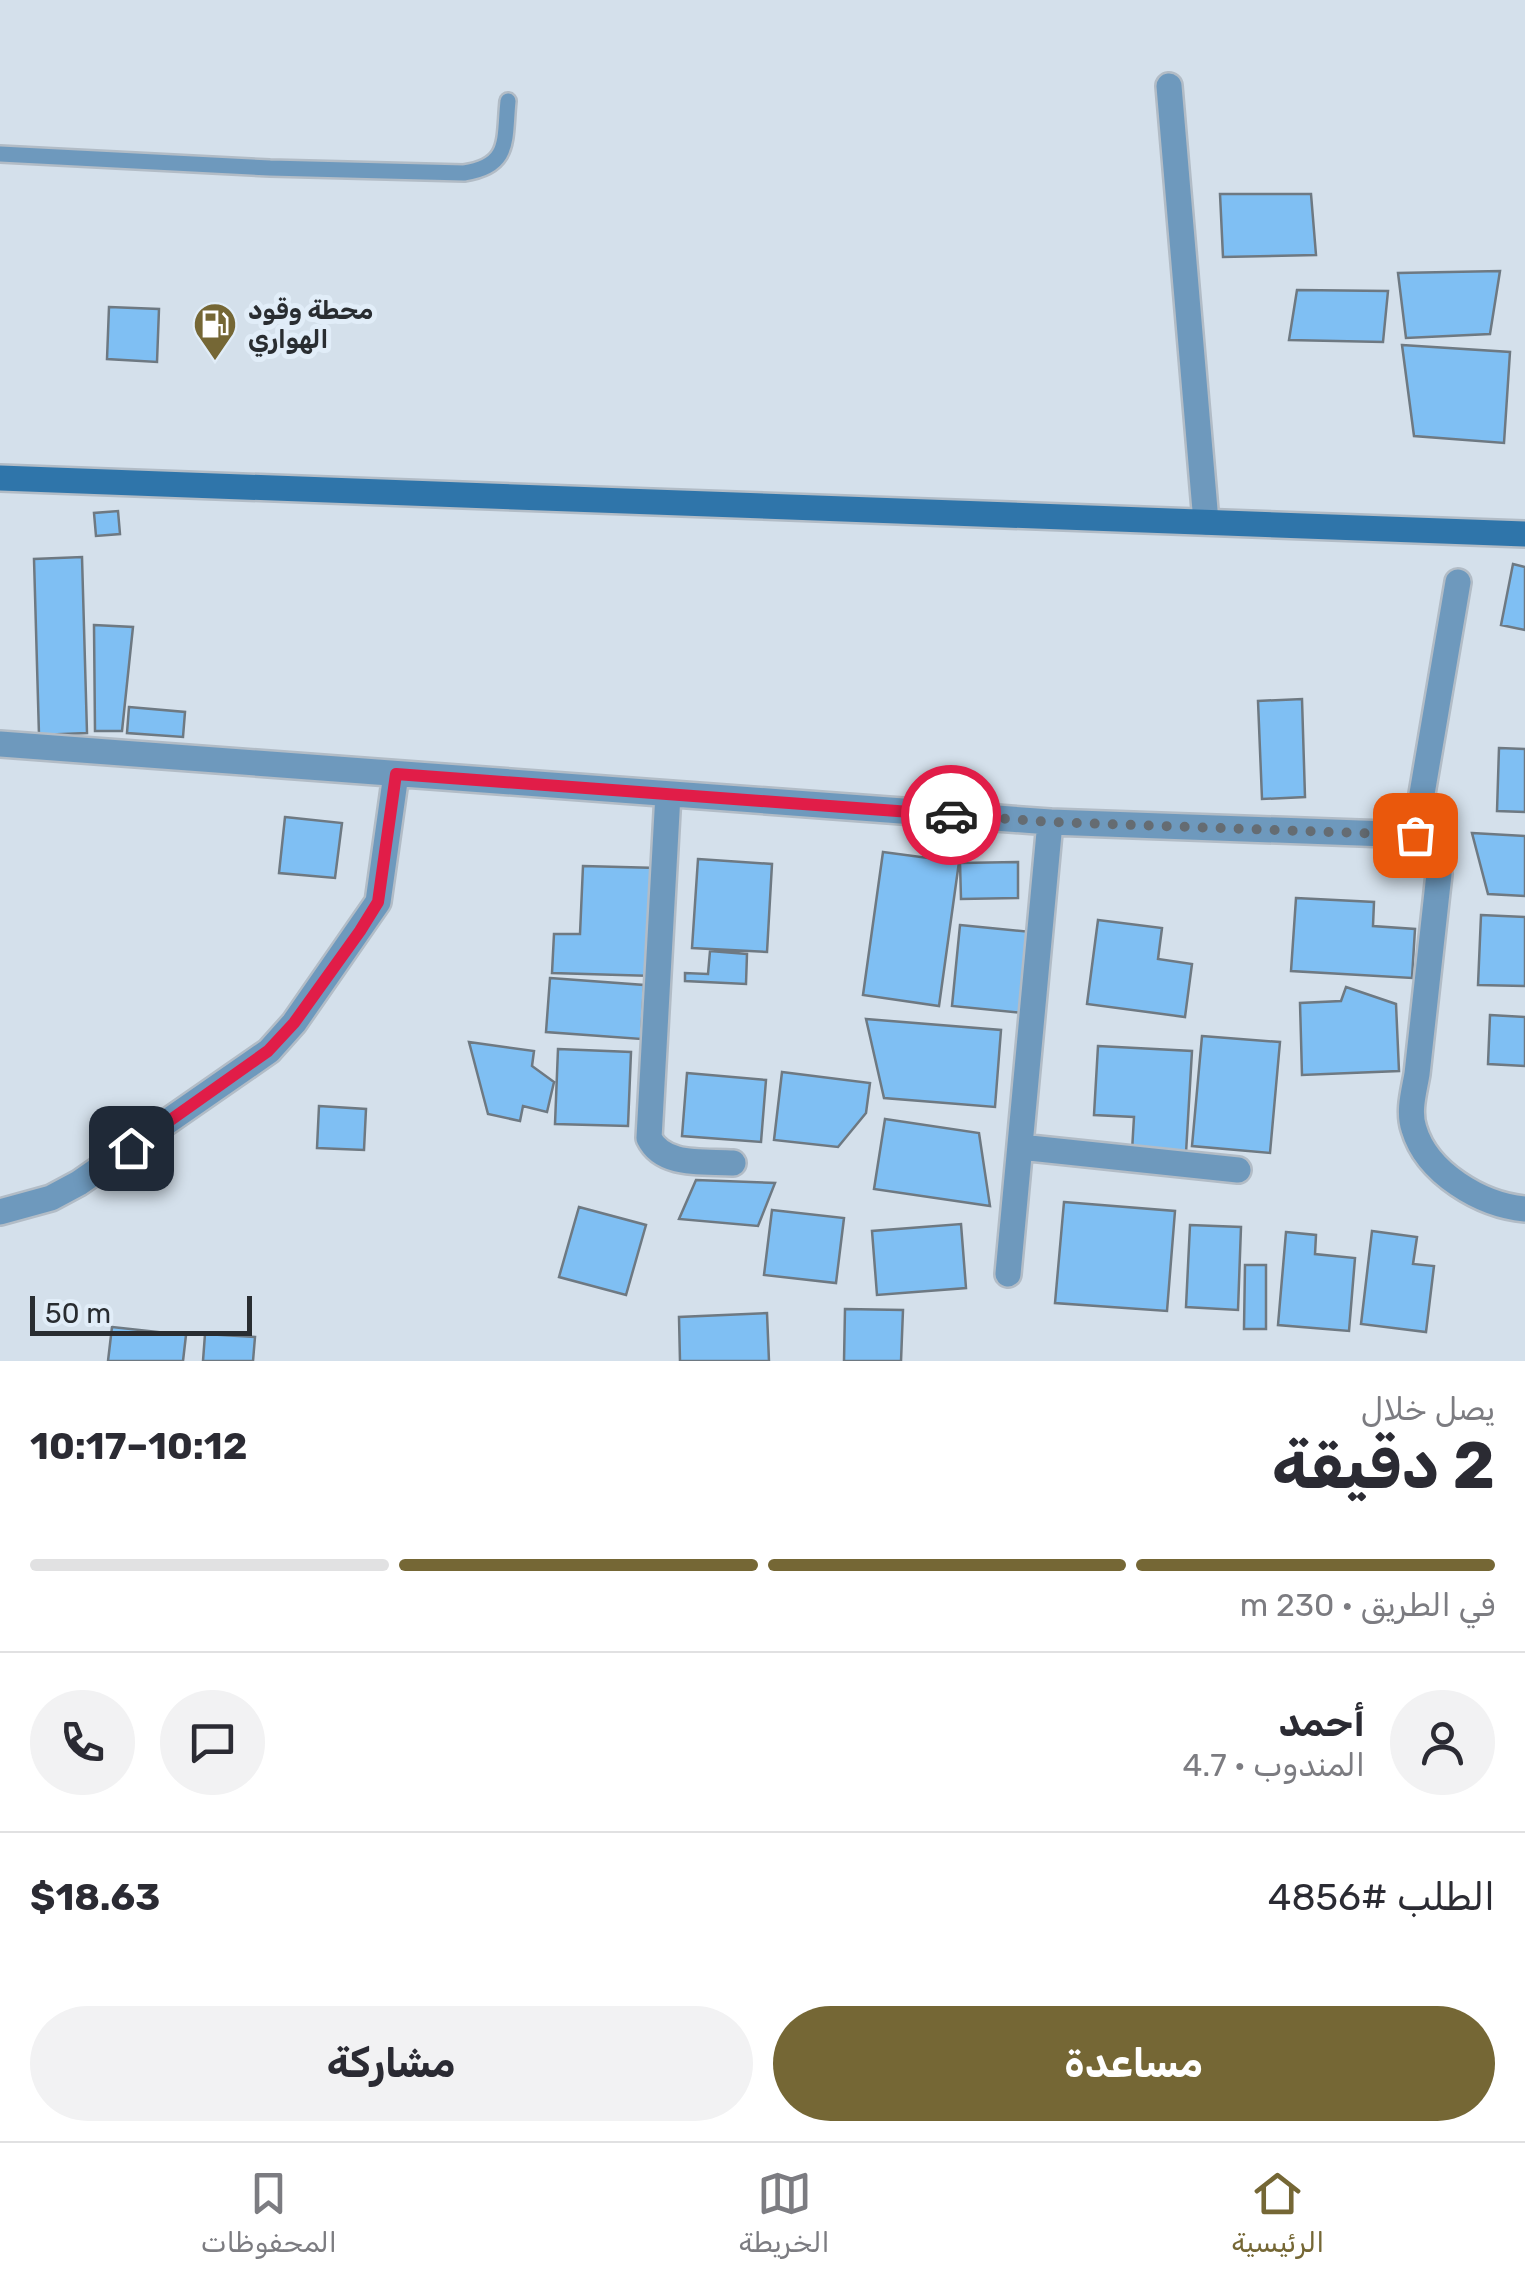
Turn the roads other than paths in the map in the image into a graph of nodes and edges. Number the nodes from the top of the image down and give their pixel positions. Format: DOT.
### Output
graph roads {
  1 [pos="1169,86"];
  2 [pos="508,101"];
  3 [pos="0,154"];
  4 [pos="0,478"];
  5 [pos="1206,522"];
  6 [pos="1525,534"];
  7 [pos="1458,582"];
  8 [pos="0,744"];
  9 [pos="396,774"];
  10 [pos="668,794"];
  11 [pos="1050,822"];
  12 [pos="1415,835"];
  13 [pos="1020,1147"];
  14 [pos="733,1163"];
  15 [pos="1238,1170"];
  16 [pos="1525,1209"];
  17 [pos="0,1212"];
  18 [pos="1008,1274"];
  1 -- 5 [label="street"];
  2 -- 3 [label="lane"];
  4 -- 5 [label="street"];
  5 -- 6 [label="street"];
  7 -- 12 [label="street"];
  8 -- 9 [label="street"];
  9 -- 10 [label="street"];
  9 -- 17 [label="street"];
  10 -- 11 [label="street"];
  10 -- 14 [label="street"];
  11 -- 12 [label="street"];
  11 -- 13 [label="street"];
  12 -- 16 [label="street"];
  13 -- 15 [label="street"];
  13 -- 18 [label="street"];
}
